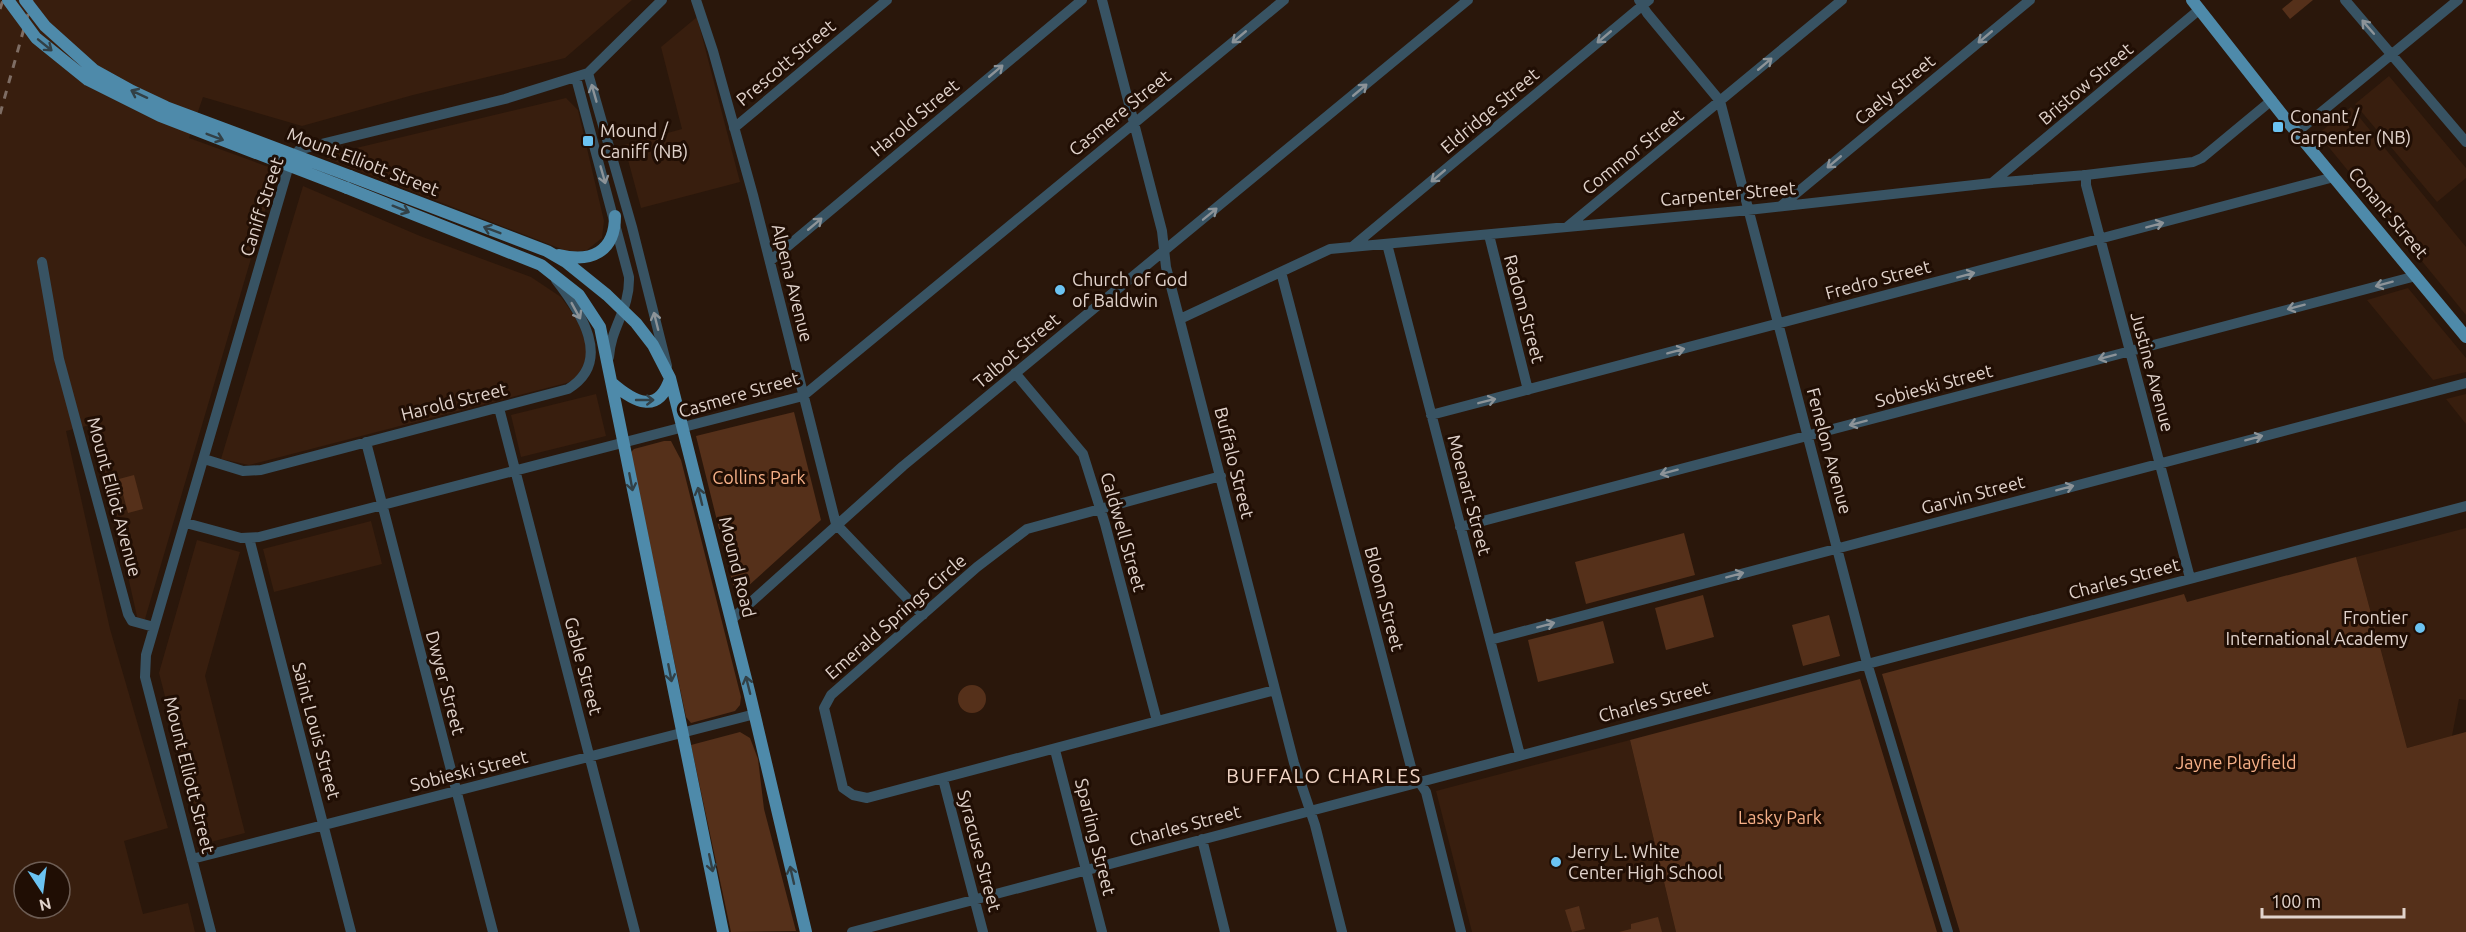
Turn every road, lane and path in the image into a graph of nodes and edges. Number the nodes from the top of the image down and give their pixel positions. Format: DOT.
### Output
graph roads {
  1 [pos="8,0"];
  2 [pos="25,0"];
  3 [pos="662,0"];
  4 [pos="696,0"];
  5 [pos="886,0"];
  6 [pos="1082,0"];
  7 [pos="1102,0"];
  8 [pos="1284,0"];
  9 [pos="1468,0"];
  10 [pos="1842,0"];
  11 [pos="2030,0"];
  12 [pos="2345,0"];
  13 [pos="2458,0"];
  14 [pos="1644,2"];
  15 [pos="2196,5"];
  16 [pos="2392,54"];
  17 [pos="588,73"];
  18 [pos="576,78"];
  19 [pos="2272,100"];
  20 [pos="1720,101"];
  21 [pos="1134,124"];
  22 [pos="734,128"];
  23 [pos="2297,132"];
  24 [pos="2466,142"];
  25 [pos="2086,175"];
  26 [pos="2334,177"];
  27 [pos="348,182"];
  28 [pos="1992,183"];
  29 [pos="1781,206"];
  30 [pos="1749,210"];
  31 [pos="615,216"];
  32 [pos="1567,227"];
  33 [pos="1489,235"];
  34 [pos="2100,239"];
  35 [pos="1387,244"];
  36 [pos="1352,247"];
  37 [pos="1164,250"];
  38 [pos="547,251"];
  39 [pos="770,261"];
  40 [pos="42,262"];
  41 [pos="541,265"];
  42 [pos="1281,272"];
  43 [pos="2416,276"];
  44 [pos="624,312"];
  45 [pos="1180,319"];
  46 [pos="1778,324"];
  47 [pos="2466,337"];
  48 [pos="2129,351"];
  49 [pos="608,361"];
  50 [pos="1015,373"];
  51 [pos="670,378"];
  52 [pos="612,383"];
  53 [pos="2466,383"];
  54 [pos="1528,390"];
  55 [pos="803,396"];
  56 [pos="499,408"];
  57 [pos="1431,415"];
  58 [pos="683,429"];
  59 [pos="1808,436"];
  60 [pos="366,442"];
  61 [pos="623,443"];
  62 [pos="204,459"];
  63 [pos="2159,463"];
  64 [pos="515,471"];
  65 [pos="1221,476"];
  66 [pos="382,506"];
  67 [pos="2466,506"];
  68 [pos="1101,509"];
  69 [pos="186,523"];
  70 [pos="836,524"];
  71 [pos="1460,527"];
  72 [pos="249,538"];
  73 [pos="1837,548"];
  74 [pos="2190,578"];
  75 [pos="923,615"];
  76 [pos="731,620"];
  77 [pos="154,627"];
  78 [pos="1490,640"];
  79 [pos="1868,663"];
  80 [pos="1275,690"];
  81 [pos="754,714"];
  82 [pos="1157,721"];
  83 [pos="682,731"];
  84 [pos="1055,750"];
  85 [pos="1520,755"];
  86 [pos="590,757"];
  87 [pos="943,779"];
  88 [pos="1420,782"];
  89 [pos="456,791"];
  90 [pos="1309,810"];
  91 [pos="324,825"];
  92 [pos="1202,839"];
  93 [pos="192,859"];
  94 [pos="1087,870"];
  95 [pos="974,900"];
  96 [pos="211,932"];
  97 [pos="351,932"];
  98 [pos="493,932"];
  99 [pos="635,932"];
  100 [pos="723,932"];
  101 [pos="806,932"];
  102 [pos="852,932"];
  103 [pos="983,932"];
  104 [pos="1102,932"];
  105 [pos="1225,932"];
  106 [pos="1342,932"];
  107 [pos="1461,932"];
  108 [pos="1948,932"];
  1 -- 27 [label="main road, Mount Elliott Street, one-way, bridge"];
  27 -- 2 [label="main road, Mount Elliott Street, one-way, bridge"];
  3 -- 17 [label="street, Caniff Street"];
  4 -- 22 [label="street, Alpena Avenue"];
  5 -- 22 [label="street, Prescott Street"];
  39 -- 6 [label="street, Harold Street, one-way"];
  7 -- 21 [label="street, Buffalo Street"];
  8 -- 21 [label="street, Casmere Street, one-way"];
  37 -- 9 [label="street, Talbot Street, one-way"];
  20 -- 10 [label="street, Commor Street, one-way"];
  11 -- 29 [label="street, Caely Street, one-way"];
  16 -- 12 [label="street, one-way"];
  13 -- 16 [label="street"];
  14 -- 20 [label="street, Fenelon Avenue"];
  14 -- 36 [label="street, Eldridge Street, one-way"];
  15 -- 19 [label="main road, Conant Street"];
  15 -- 28 [label="street, Bristow Street"];
  16 -- 23 [label="street"];
  16 -- 24 [label="street"];
  17 -- 18 [label="street, Caniff Street"];
  51 -- 17 [label="street, Mound Road, one-way"];
  18 -- 31 [label="street, one-way"];
  18 -- 62 [label="street, Caniff Street"];
  19 -- 23 [label="main road, Conant Street"];
  19 -- 25 [label="street, Carpenter Street"];
  20 -- 30 [label="street, Fenelon Avenue"];
  20 -- 32 [label="street, Commor Street"];
  21 -- 37 [label="street, Buffalo Street"];
  21 -- 55 [label="street, Casmere Street"];
  22 -- 39 [label="street, Alpena Avenue"];
  23 -- 26 [label="main road, Conant Street"];
  25 -- 28 [label="street, Carpenter Street"];
  25 -- 34 [label="street, Justine Avenue"];
  34 -- 26 [label="street, Fredro Street, one-way"];
  26 -- 43 [label="main road, Conant Street"];
  38 -- 27 [label="main road, Mount Elliott Street, one-way"];
  27 -- 41 [label="main road, Mount Elliott Street, one-way"];
  28 -- 29 [label="street, Carpenter Street"];
  29 -- 30 [label="street, Carpenter Street"];
  30 -- 32 [label="street, Carpenter Street"];
  30 -- 46 [label="street, Fenelon Avenue"];
  31 -- 38 [label="main road"];
  31 -- 44 [label="street"];
  32 -- 33 [label="street, Carpenter Street"];
  33 -- 35 [label="street, Carpenter Street"];
  33 -- 54 [label="street, Radom Street"];
  46 -- 34 [label="street, Fredro Street, one-way"];
  34 -- 48 [label="street, Justine Avenue"];
  35 -- 36 [label="street, Carpenter Street"];
  35 -- 57 [label="street, Moenart Street"];
  36 -- 42 [label="street, Carpenter Street"];
  37 -- 45 [label="street, Buffalo Street"];
  37 -- 50 [label="street, Talbot Street"];
  38 -- 44 [label="main road, Mount Elliott Street"];
  39 -- 55 [label="street, Alpena Avenue"];
  40 -- 77 [label="street, Mount Elliot Avenue"];
  41 -- 49 [label="main road, Mount Elliott Street"];
  41 -- 56 [label="street, Harold Street, one-way"];
  42 -- 45 [label="street, Carpenter Street"];
  42 -- 88 [label="street, Bloom Street"];
  43 -- 47 [label="main road, Conant Street"];
  43 -- 48 [label="street, Sobieski Street, one-way"];
  44 -- 49 [label="street"];
  44 -- 51 [label="main road, Mount Elliott Street"];
  45 -- 65 [label="street, Buffalo Street"];
  54 -- 46 [label="street, Fredro Street, one-way"];
  46 -- 59 [label="street, Fenelon Avenue"];
  48 -- 59 [label="street, Sobieski Street, one-way"];
  48 -- 63 [label="street, Justine Avenue"];
  49 -- 52 [label="main road"];
  50 -- 68 [label="street, Caldwell Street"];
  50 -- 70 [label="street, Talbot Street"];
  52 -- 51 [label="main road, one-way"];
  51 -- 58 [label="main road, Mound Road"];
  52 -- 61 [label="main road"];
  63 -- 53 [label="street, Garvin Street, one-way"];
  57 -- 54 [label="street, Fredro Street, one-way"];
  55 -- 58 [label="street, Casmere Street"];
  55 -- 70 [label="street, Alpena Avenue"];
  56 -- 60 [label="street, Harold Street"];
  56 -- 64 [label="street, Gable Street"];
  57 -- 71 [label="street, Moenart Street"];
  58 -- 61 [label="street, Casmere Street"];
  76 -- 58 [label="main road, Mound Road, one-way"];
  59 -- 71 [label="street, Sobieski Street, one-way"];
  59 -- 73 [label="street, Fenelon Avenue"];
  60 -- 62 [label="street, Harold Street"];
  60 -- 66 [label="street, Dwyer Street"];
  61 -- 64 [label="street, Casmere Street"];
  61 -- 83 [label="main road, one-way"];
  62 -- 69 [label="street, Caniff Street"];
  73 -- 63 [label="street, Garvin Street, one-way"];
  63 -- 74 [label="street, Justine Avenue"];
  64 -- 66 [label="street, Casmere Street"];
  64 -- 86 [label="street, Gable Street"];
  65 -- 68 [label="street, Emerald Springs Circle"];
  65 -- 80 [label="street, Buffalo Street"];
  66 -- 72 [label="street, Casmere Street"];
  66 -- 89 [label="street, Dwyer Street"];
  67 -- 74 [label="street, Charles Street"];
  68 -- 75 [label="street, Emerald Springs Circle"];
  68 -- 82 [label="street, Caldwell Street"];
  69 -- 72 [label="street, Casmere Street"];
  69 -- 77 [label="street, Caniff Street"];
  70 -- 75 [label="street, Alpena Avenue"];
  70 -- 76 [label="street, Talbot Street"];
  71 -- 78 [label="street, Moenart Street"];
  72 -- 91 [label="street, Saint Louis Street"];
  78 -- 73 [label="street, Garvin Street, one-way"];
  73 -- 79 [label="street, Fenelon Avenue"];
  74 -- 79 [label="street, Charles Street"];
  75 -- 87 [label="street, Emerald Springs Circle"];
  81 -- 76 [label="main road, Mound Road, one-way"];
  77 -- 93 [label="street, Mount Elliott Street"];
  78 -- 85 [label="street, Moenart Street"];
  79 -- 85 [label="street, Charles Street"];
  79 -- 108 [label="street, Fenelon Avenue"];
  80 -- 82 [label="street, Emerald Springs Circle"];
  80 -- 90 [label="street, Buffalo Street"];
  81 -- 83 [label="street, Sobieski Street"];
  101 -- 81 [label="main road, Mound Road, one-way"];
  82 -- 84 [label="street, Emerald Springs Circle"];
  83 -- 86 [label="street, Sobieski Street"];
  83 -- 100 [label="main road, one-way"];
  84 -- 87 [label="street, Emerald Springs Circle"];
  84 -- 94 [label="street, Sparling Street"];
  85 -- 88 [label="street, Charles Street"];
  86 -- 89 [label="street, Sobieski Street"];
  86 -- 99 [label="street, Gable Street"];
  87 -- 95 [label="street, Syracuse Street"];
  88 -- 90 [label="street, Charles Street"];
  88 -- 107 [label="street, Bloom Street"];
  89 -- 91 [label="street, Sobieski Street"];
  89 -- 98 [label="street, Dwyer Street"];
  90 -- 92 [label="street, Charles Street"];
  90 -- 106 [label="street, Buffalo Street"];
  91 -- 93 [label="street, Sobieski Street"];
  91 -- 97 [label="street, Saint Louis Street"];
  92 -- 94 [label="street, Charles Street"];
  92 -- 105 [label="street"];
  93 -- 96 [label="street, Mount Elliott Street"];
  94 -- 95 [label="street, Charles Street"];
  94 -- 104 [label="street, Sparling Street"];
  95 -- 102 [label="street, Charles Street"];
  95 -- 103 [label="street, Syracuse Street"];
}
